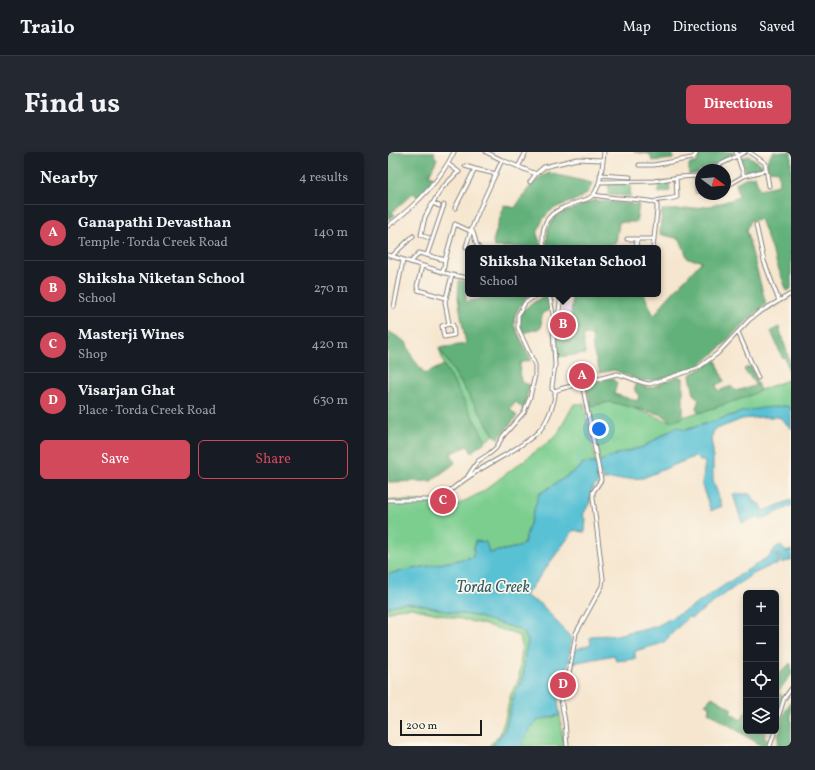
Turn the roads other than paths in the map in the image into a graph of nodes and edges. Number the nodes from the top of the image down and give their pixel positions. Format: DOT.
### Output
graph roads {
  1 [pos="454,152"];
  2 [pos="486,152"];
  3 [pos="526,152"];
  4 [pos="604,152"];
  5 [pos="697,152"];
  6 [pos="736,152"];
  7 [pos="745,152"];
  8 [pos="749,152"];
  9 [pos="737,157"];
  10 [pos="502,160"];
  11 [pos="603,160"];
  12 [pos="448,164"];
  13 [pos="722,164"];
  14 [pos="639,165"];
  15 [pos="465,166"];
  16 [pos="518,167"];
  17 [pos="475,169"];
  18 [pos="766,170"];
  19 [pos="496,174"];
  20 [pos="536,174"];
  21 [pos="600,176"];
  22 [pos="695,176"];
  23 [pos="744,176"];
  24 [pos="630,177"];
  25 [pos="676,177"];
  26 [pos="530,182"];
  27 [pos="599,182"];
  28 [pos="731,184"];
  29 [pos="769,186"];
  30 [pos="594,195"];
  31 [pos="654,202"];
  32 [pos="433,203"];
  33 [pos="444,205"];
  34 [pos="439,206"];
  35 [pos="455,208"];
  36 [pos="756,225"];
  37 [pos="388,226"];
  38 [pos="471,230"];
  39 [pos="413,236"];
  40 [pos="429,238"];
  41 [pos="627,239"];
  42 [pos="637,239"];
  43 [pos="654,239"];
  44 [pos="467,245"];
  45 [pos="477,245"];
  46 [pos="543,245"];
  47 [pos="636,245"];
  48 [pos="653,245"];
  49 [pos="390,255"];
  50 [pos="426,255"];
  51 [pos="403,260"];
  52 [pos="445,260"];
  53 [pos="411,262"];
  54 [pos="422,266"];
  55 [pos="443,272"];
  56 [pos="452,275"];
  57 [pos="465,277"];
  58 [pos="791,294"];
  59 [pos="534,297"];
  60 [pos="550,297"];
  61 [pos="561,297"];
  62 [pos="446,298"];
  63 [pos="779,301"];
  64 [pos="394,307"];
  65 [pos="554,319"];
  66 [pos="449,324"];
  67 [pos="738,332"];
  68 [pos="758,378"];
  69 [pos="582,383"];
  70 [pos="555,391"];
  71 [pos="468,477"];
  72 [pos="388,500"];
  73 [pos="791,689"];
  74 [pos="779,715"];
  75 [pos="773,734"];
  76 [pos="567,746"];
  77 [pos="770,746"];
  1 -- 12 [label="street"];
  2 -- 10 [label="street"];
  3 -- 16 [label="street"];
  4 -- 11 [label="street"];
  5 -- 14 [label="street"];
  6 -- 9 [label="street"];
  7 -- 9 [label="street"];
  8 -- 18 [label="street"];
  9 -- 13 [label="street"];
  9 -- 23 [label="street"];
  10 -- 16 [label="street"];
  10 -- 19 [label="street"];
  11 -- 20 [label="street"];
  11 -- 21 [label="street"];
  12 -- 32 [label="street"];
  12 -- 37 [label="street"];
  15 -- 17 [label="street"];
  16 -- 20 [label="street"];
  17 -- 19 [label="street"];
  17 -- 35 [label="street"];
  18 -- 23 [label="street"];
  18 -- 29 [label="street"];
  19 -- 38 [label="street"];
  20 -- 26 [label="street"];
  21 -- 24 [label="street"];
  21 -- 27 [label="street"];
  22 -- 25 [label="street"];
  23 -- 28 [label="street"];
  25 -- 27 [label="street"];
  25 -- 31 [label="street"];
  27 -- 30 [label="street"];
  30 -- 31 [label="street"];
  30 -- 46 [label="street"];
  31 -- 43 [label="street"];
  32 -- 34 [label="street"];
  32 -- 40 [label="street"];
  33 -- 50 [label="street"];
  36 -- 63 [label="street"];
  38 -- 44 [label="street"];
  38 -- 45 [label="street"];
  38 -- 52 [label="street"];
  39 -- 49 [label="street"];
  41 -- 42 [label="street"];
  42 -- 43 [label="street"];
  42 -- 47 [label="street"];
  43 -- 48 [label="street"];
  49 -- 51 [label="street"];
  50 -- 52 [label="street"];
  50 -- 53 [label="street"];
  51 -- 53 [label="street"];
  51 -- 64 [label="street"];
  52 -- 55 [label="street"];
  53 -- 54 [label="street"];
  54 -- 55 [label="street"];
  54 -- 62 [label="street"];
  55 -- 56 [label="street"];
  56 -- 57 [label="street"];
  56 -- 62 [label="street"];
  58 -- 63 [label="street"];
  59 -- 71 [label="street"];
  60 -- 65 [label="street"];
  61 -- 65 [label="street"];
  62 -- 66 [label="street"];
  63 -- 67 [label="street"];
  65 -- 70 [label="street"];
  66 -- 66 [label="street"];
  67 -- 68 [label="street"];
  67 -- 69 [label="street"];
  69 -- 70 [label="street"];
  69 -- 76 [label="street"];
  70 -- 71 [label="street"];
  71 -- 72 [label="street"];
  73 -- 74 [label="street"];
  75 -- 77 [label="street"];
}
